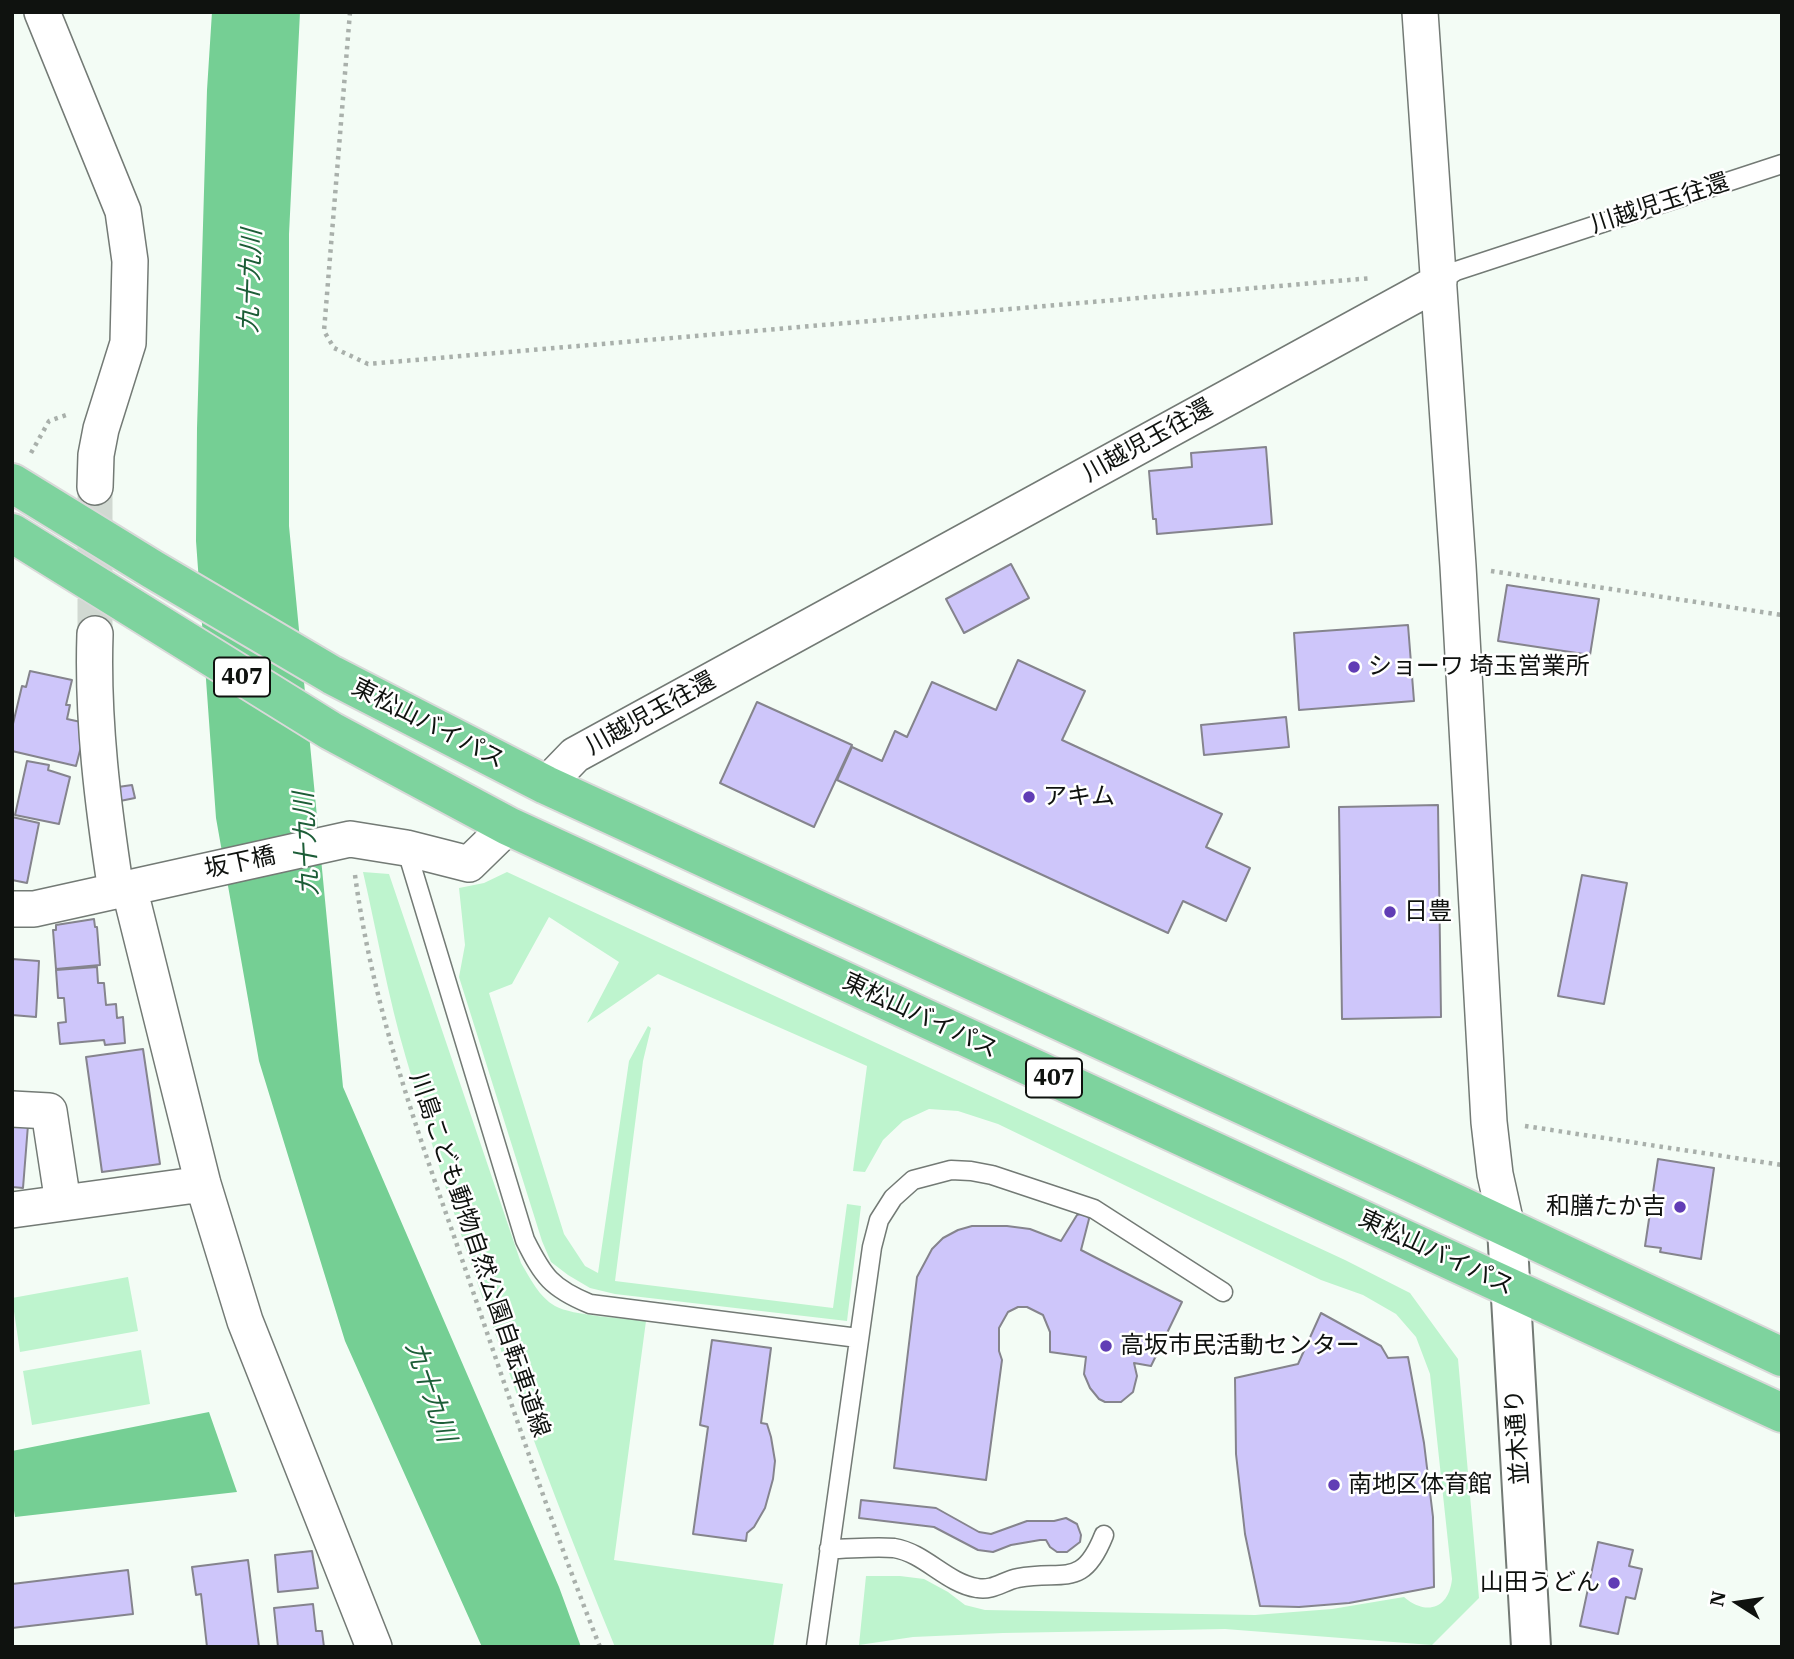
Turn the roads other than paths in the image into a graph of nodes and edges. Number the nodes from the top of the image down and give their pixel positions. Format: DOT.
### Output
graph roads {
  1 [pos="43,12"];
  2 [pos="1420,12"];
  3 [pos="1782,164"];
  4 [pos="1438,282"];
  5 [pos="19,473"];
  6 [pos="95,487"];
  7 [pos="12,533"];
  8 [pos="94,634"];
  9 [pos="546,785"];
  10 [pos="499,835"];
  11 [pos="406,848"];
  12 [pos="122,889"];
  13 [pos="12,909"];
  14 [pos="12,1109"];
  15 [pos="203,1184"];
  16 [pos="63,1203"];
  17 [pos="12,1210"];
  18 [pos="1507,1228"];
  19 [pos="1510,1287"];
  20 [pos="1223,1292"];
  21 [pos="858,1338"];
  22 [pos="1782,1357"];
  23 [pos="1782,1413"];
  24 [pos="1104,1535"];
  25 [pos="830,1549"];
  26 [pos="374,1647"];
  27 [pos="816,1647"];
  28 [pos="1531,1647"];
  1 -- 6 [label="street"];
  2 -- 4 [label="street"];
  3 -- 4 [label="lane, 川越児玉往還"];
  4 -- 9 [label="street, 川越児玉往還"];
  4 -- 18 [label="street"];
  5 -- 9 [label="highway, 東松山バイパス / 407"];
  7 -- 10 [label="highway, 東松山バイパス / 407"];
  8 -- 12 [label="street"];
  9 -- 18 [label="highway, 東松山バイパス / 407"];
  10 -- 11 [label="street"];
  10 -- 19 [label="highway, 東松山バイパス / 407"];
  11 -- 12 [label="street, 坂下橋"];
  11 -- 21 [label="lane"];
  12 -- 13 [label="street, 坂下橋"];
  12 -- 15 [label="street"];
  14 -- 16 [label="street"];
  15 -- 16 [label="street"];
  15 -- 26 [label="street"];
  16 -- 17 [label="street"];
  18 -- 19 [label="street, 並木通り"];
  18 -- 22 [label="highway, 東松山バイパス / 407"];
  19 -- 23 [label="highway, 東松山バイパス / 407"];
  19 -- 28 [label="street, 並木通り"];
  20 -- 21 [label="lane"];
  21 -- 25 [label="lane"];
  24 -- 25 [label="lane"];
  25 -- 27 [label="lane"];
}
